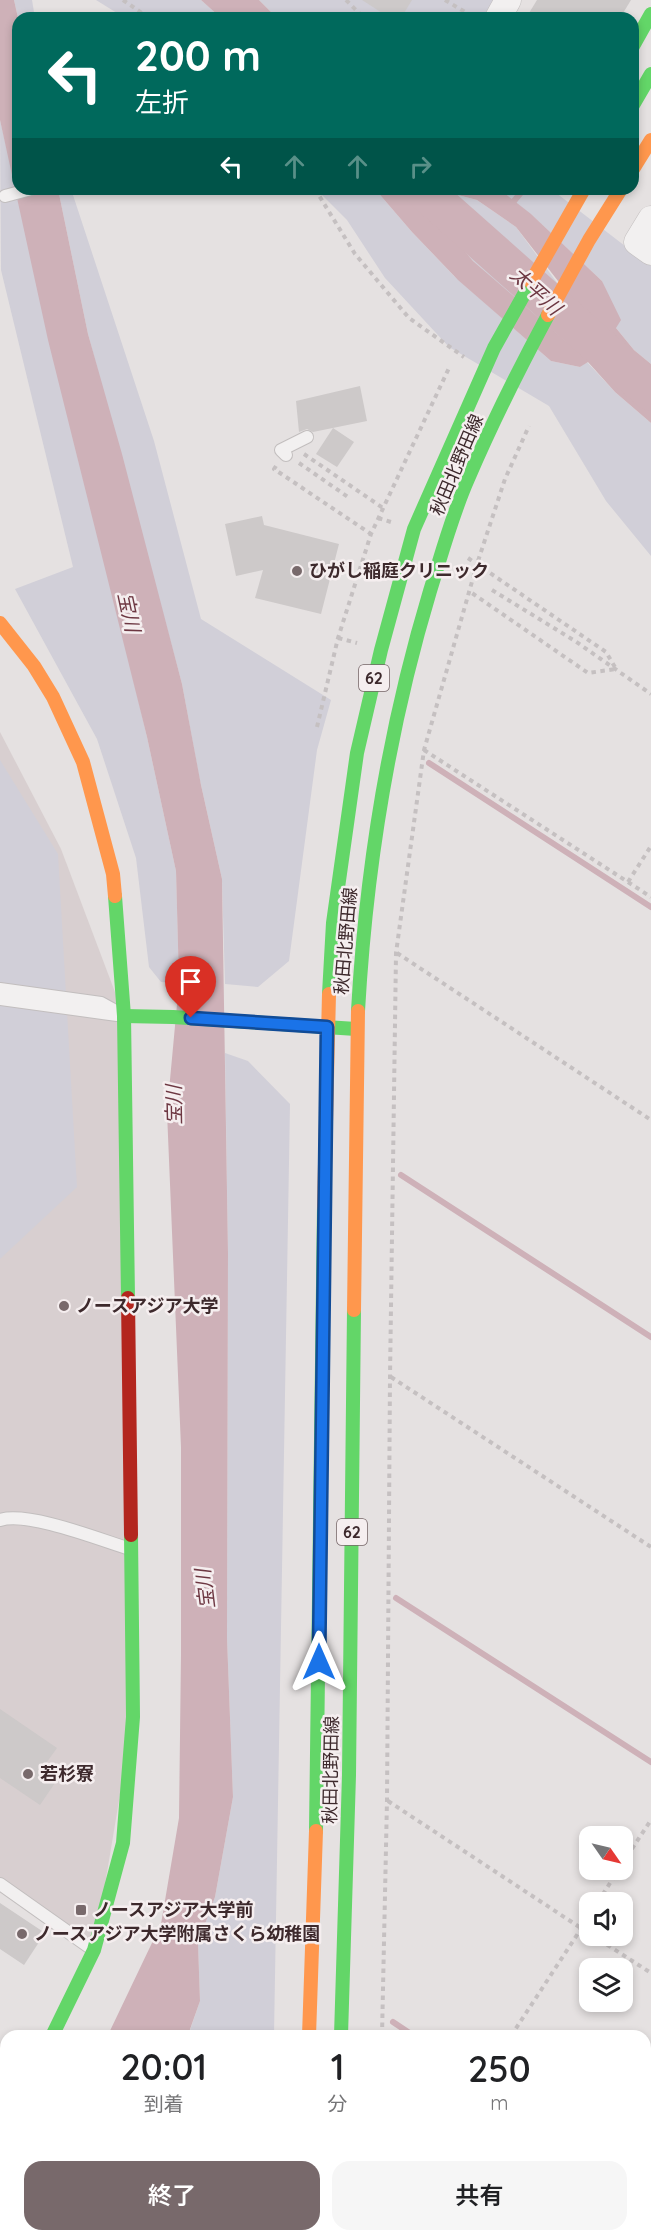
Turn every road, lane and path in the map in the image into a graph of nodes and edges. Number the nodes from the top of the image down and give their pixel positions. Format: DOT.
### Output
graph roads {
  1 [pos="123,0"];
  2 [pos="346,0"];
  3 [pos="445,0"];
  4 [pos="140,12"];
  5 [pos="358,12"];
  6 [pos="465,12"];
  7 [pos="651,14"];
  8 [pos="639,35"];
  9 [pos="651,74"];
  10 [pos="639,95"];
  11 [pos="651,140"];
  12 [pos="639,159"];
  13 [pos="12,194"];
  14 [pos="319,195"];
  15 [pos="581,195"];
  16 [pos="617,195"];
  17 [pos="5,196"];
  18 [pos="651,219"];
  19 [pos="644,247"];
  20 [pos="449,368"];
  21 [pos="484,371"];
  22 [pos="529,426"];
  23 [pos="307,437"];
  24 [pos="286,455"];
  25 [pos="348,497"];
  26 [pos="383,508"];
  27 [pos="371,534"];
  28 [pos="445,542"];
  29 [pos="477,564"];
  30 [pos="492,590"];
  31 [pos="469,591"];
  32 [pos="0,623"];
  33 [pos="616,669"];
  34 [pos="651,694"];
  35 [pos="317,727"];
  36 [pos="424,750"];
  37 [pos="651,846"];
  38 [pos="628,882"];
  39 [pos="651,897"];
  40 [pos="396,953"];
  41 [pos="0,989"];
  42 [pos="0,999"];
  43 [pos="124,1016"];
  44 [pos="327,1027"];
  45 [pos="357,1029"];
  46 [pos="651,1120"];
  47 [pos="390,1377"];
  48 [pos="0,1520"];
  49 [pos="651,1547"];
  50 [pos="131,1550"];
  51 [pos="387,1800"];
  52 [pos="651,1820"];
  53 [pos="633,1847"];
  54 [pos="0,1884"];
  55 [pos="579,1927"];
  56 [pos="579,1931"];
  57 [pos="609,1946"];
  58 [pos="94,1950"];
  59 [pos="651,1973"];
  60 [pos="55,2030"];
  61 [pos="309,2030"];
  62 [pos="341,2030"];
  63 [pos="382,2030"];
  64 [pos="515,2030"];
  1 -- 4 [label="path"];
  2 -- 5 [label="path"];
  3 -- 6 [label="path"];
  7 -- 8 [label="main road"];
  9 -- 10 [label="main road"];
  11 -- 12 [label="main road"];
  13 -- 17 [label="lane"];
  14 -- 21 [label="path"];
  15 -- 21 [label="main road, 秋田北野田線 / 62"];
  16 -- 28 [label="main road, 秋田北野田線 / 62"];
  18 -- 19 [label="street"];
  20 -- 26 [label="path"];
  21 -- 44 [label="main road, 秋田北野田線 / 62"];
  22 -- 29 [label="path"];
  23 -- 24 [label="lane"];
  24 -- 25 [label="path"];
  24 -- 26 [label="path"];
  24 -- 27 [label="path"];
  26 -- 27 [label="path"];
  27 -- 35 [label="path"];
  28 -- 29 [label="path"];
  28 -- 45 [label="main road, 秋田北野田線 / 62"];
  29 -- 31 [label="path"];
  29 -- 33 [label="path"];
  30 -- 33 [label="path"];
  31 -- 33 [label="path"];
  31 -- 36 [label="path"];
  32 -- 43 [label="main road"];
  33 -- 34 [label="path"];
  36 -- 38 [label="path"];
  36 -- 40 [label="path"];
  37 -- 38 [label="path"];
  38 -- 39 [label="path"];
  40 -- 46 [label="path"];
  40 -- 47 [label="path"];
  41 -- 43 [label="lane"];
  42 -- 43 [label="lane"];
  43 -- 44 [label="main road"];
  43 -- 50 [label="main road"];
  44 -- 45 [label="main road"];
  44 -- 61 [label="main road, 秋田北野田線 / 62"];
  45 -- 62 [label="main road, 秋田北野田線 / 62"];
  47 -- 49 [label="path"];
  47 -- 51 [label="path"];
  48 -- 50 [label="lane"];
  50 -- 58 [label="main road"];
  51 -- 55 [label="path"];
  51 -- 63 [label="path"];
  52 -- 53 [label="path"];
  54 -- 58 [label="lane"];
  56 -- 64 [label="path"];
  57 -- 59 [label="path"];
  58 -- 60 [label="main road"];
}
